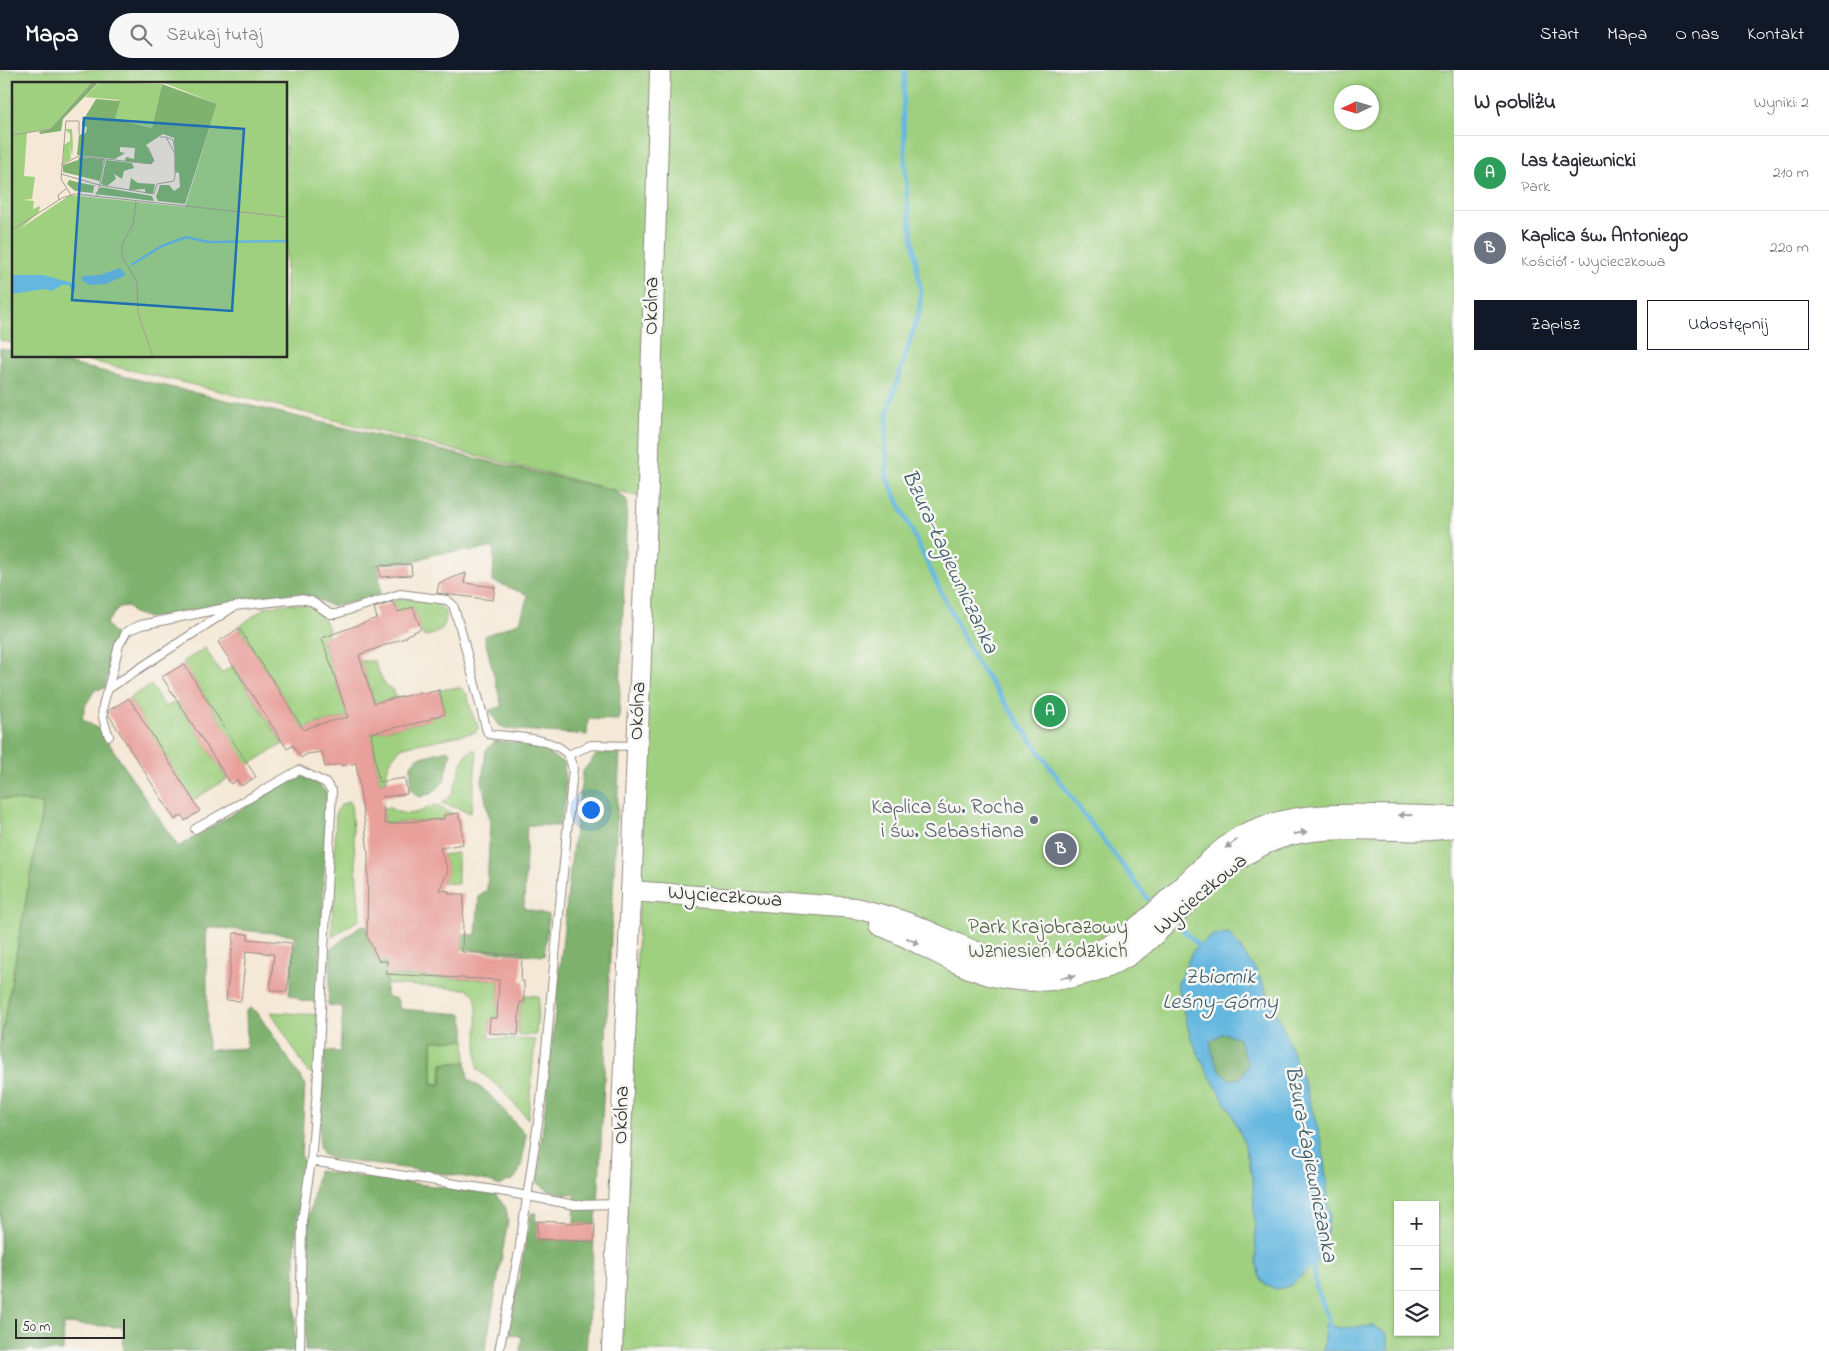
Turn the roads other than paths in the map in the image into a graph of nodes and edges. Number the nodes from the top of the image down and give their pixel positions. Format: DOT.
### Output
graph roads {
  1 [pos="660,70"];
  2 [pos="235,606"];
  3 [pos="108,689"];
  4 [pos="109,736"];
  5 [pos="636,746"];
  6 [pos="568,755"];
  7 [pos="1454,817"];
  8 [pos="1454,827"];
  9 [pos="195,829"];
  10 [pos="631,891"];
  11 [pos="818,906"];
  12 [pos="311,1161"];
  13 [pos="527,1196"];
  14 [pos="618,1204"];
  15 [pos="300,1351"];
  16 [pos="499,1351"];
  17 [pos="612,1351"];
  1 -- 5 [label="street, Okólna"];
  2 -- 3 [label="lane"];
  2 -- 3 [label="lane"];
  2 -- 6 [label="lane"];
  3 -- 4 [label="lane"];
  5 -- 6 [label="lane"];
  5 -- 10 [label="street, Okólna"];
  6 -- 13 [label="lane"];
  7 -- 11 [label="street, Wycieczkowa, one-way"];
  11 -- 8 [label="street, Wycieczkowa, one-way"];
  9 -- 12 [label="lane"];
  10 -- 11 [label="street, Wycieczkowa"];
  10 -- 14 [label="street, Okólna"];
  12 -- 13 [label="lane"];
  12 -- 15 [label="lane"];
  13 -- 14 [label="lane"];
  13 -- 16 [label="lane"];
  14 -- 17 [label="street, Okólna"];
}
